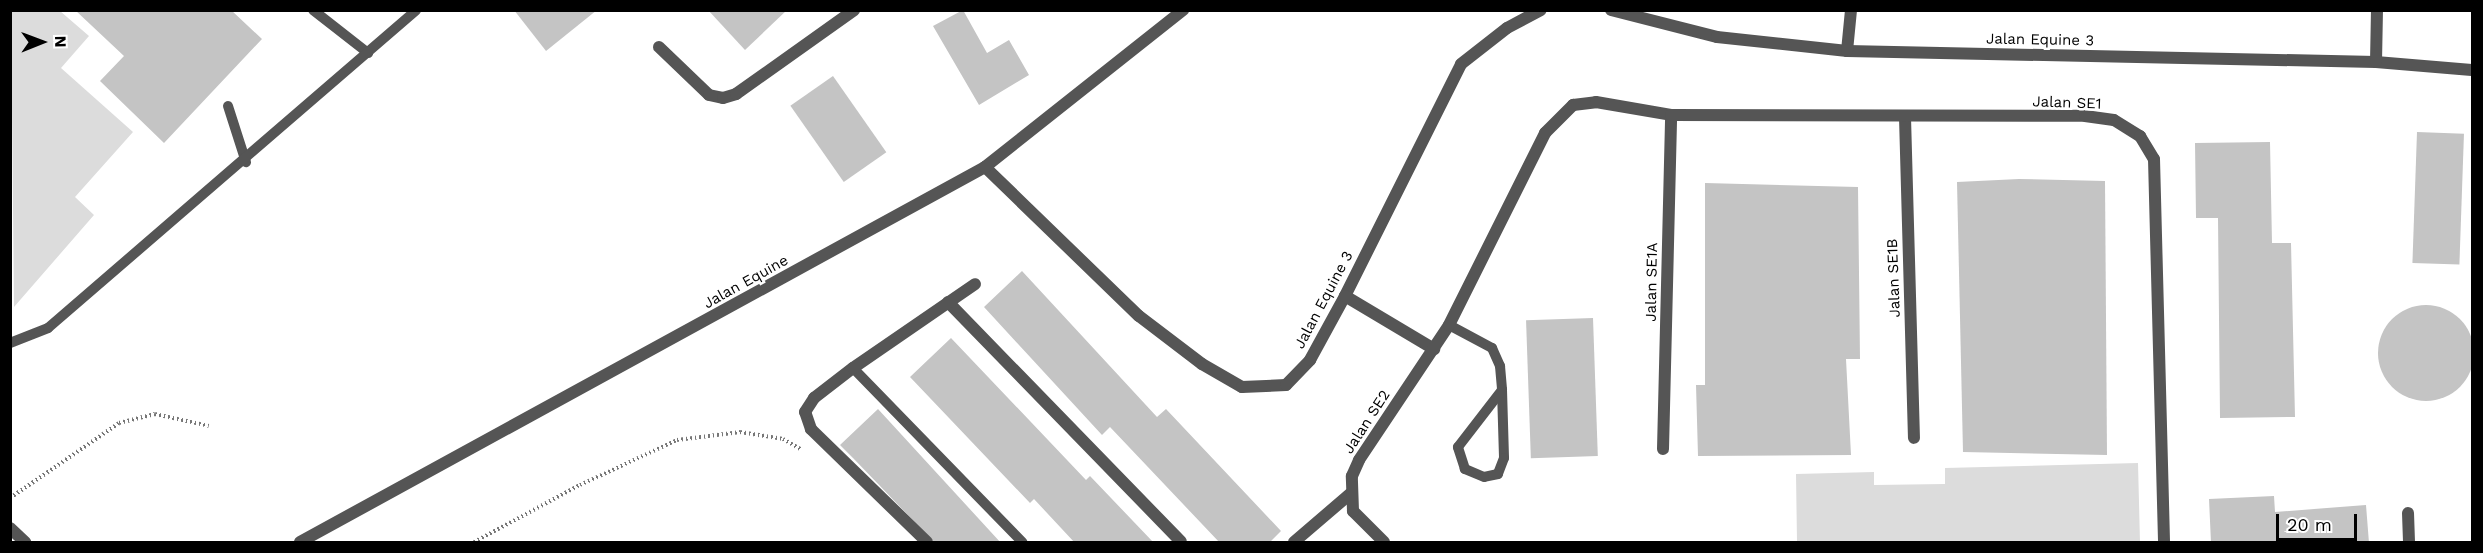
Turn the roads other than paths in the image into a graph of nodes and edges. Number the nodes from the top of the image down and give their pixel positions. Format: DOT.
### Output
graph roads {
  1 [pos="313,10"];
  2 [pos="416,10"];
  3 [pos="854,10"];
  4 [pos="1183,10"];
  5 [pos="1541,10"];
  6 [pos="1611,10"];
  7 [pos="1851,10"];
  8 [pos="2377,10"];
  9 [pos="659,47"];
  10 [pos="1847,51"];
  11 [pos="368,53"];
  12 [pos="2376,62"];
  13 [pos="2472,70"];
  14 [pos="228,106"];
  15 [pos="1671,116"];
  16 [pos="1905,117"];
  17 [pos="246,162"];
  18 [pos="985,167"];
  19 [pos="975,284"];
  20 [pos="1345,296"];
  21 [pos="948,302"];
  22 [pos="1449,325"];
  23 [pos="10,343"];
  24 [pos="1434,350"];
  25 [pos="853,368"];
  26 [pos="1502,390"];
  27 [pos="1914,438"];
  28 [pos="1663,449"];
  29 [pos="1350,494"];
  30 [pos="2408,513"];
  31 [pos="10,528"];
  32 [pos="25,543"];
  33 [pos="300,543"];
  34 [pos="927,543"];
  35 [pos="1022,543"];
  36 [pos="1181,543"];
  37 [pos="1294,543"];
  38 [pos="1384,543"];
  39 [pos="2164,543"];
  40 [pos="2409,543"];
  1 -- 11 [label="lane"];
  2 -- 11 [label="lane"];
  3 -- 9 [label="street"];
  4 -- 18 [label="street, Jalan Equine"];
  5 -- 20 [label="street, Jalan Equine 3"];
  6 -- 10 [label="street, Jalan Equine 3"];
  7 -- 10 [label="street"];
  8 -- 12 [label="street"];
  10 -- 12 [label="street, Jalan Equine 3"];
  11 -- 17 [label="lane"];
  12 -- 13 [label="street, Jalan Equine 3"];
  14 -- 17 [label="lane"];
  15 -- 16 [label="street, Jalan SE1"];
  15 -- 22 [label="street, Jalan SE1"];
  15 -- 28 [label="street, Jalan SE1A"];
  16 -- 27 [label="street, Jalan SE1B"];
  16 -- 39 [label="street, Jalan SE1"];
  17 -- 23 [label="lane"];
  18 -- 20 [label="street, Jalan Equine 3"];
  18 -- 33 [label="street, Jalan Equine"];
  19 -- 21 [label="street"];
  20 -- 24 [label="street"];
  21 -- 25 [label="street"];
  21 -- 36 [label="street"];
  22 -- 24 [label="street, Jalan SE2"];
  22 -- 26 [label="lane"];
  24 -- 29 [label="street, Jalan SE2"];
  25 -- 34 [label="street"];
  25 -- 35 [label="lane"];
  26 -- 26 [label="lane"];
  29 -- 37 [label="street"];
  29 -- 38 [label="street"];
  30 -- 40 [label="street"];
  31 -- 32 [label="street"];
}
